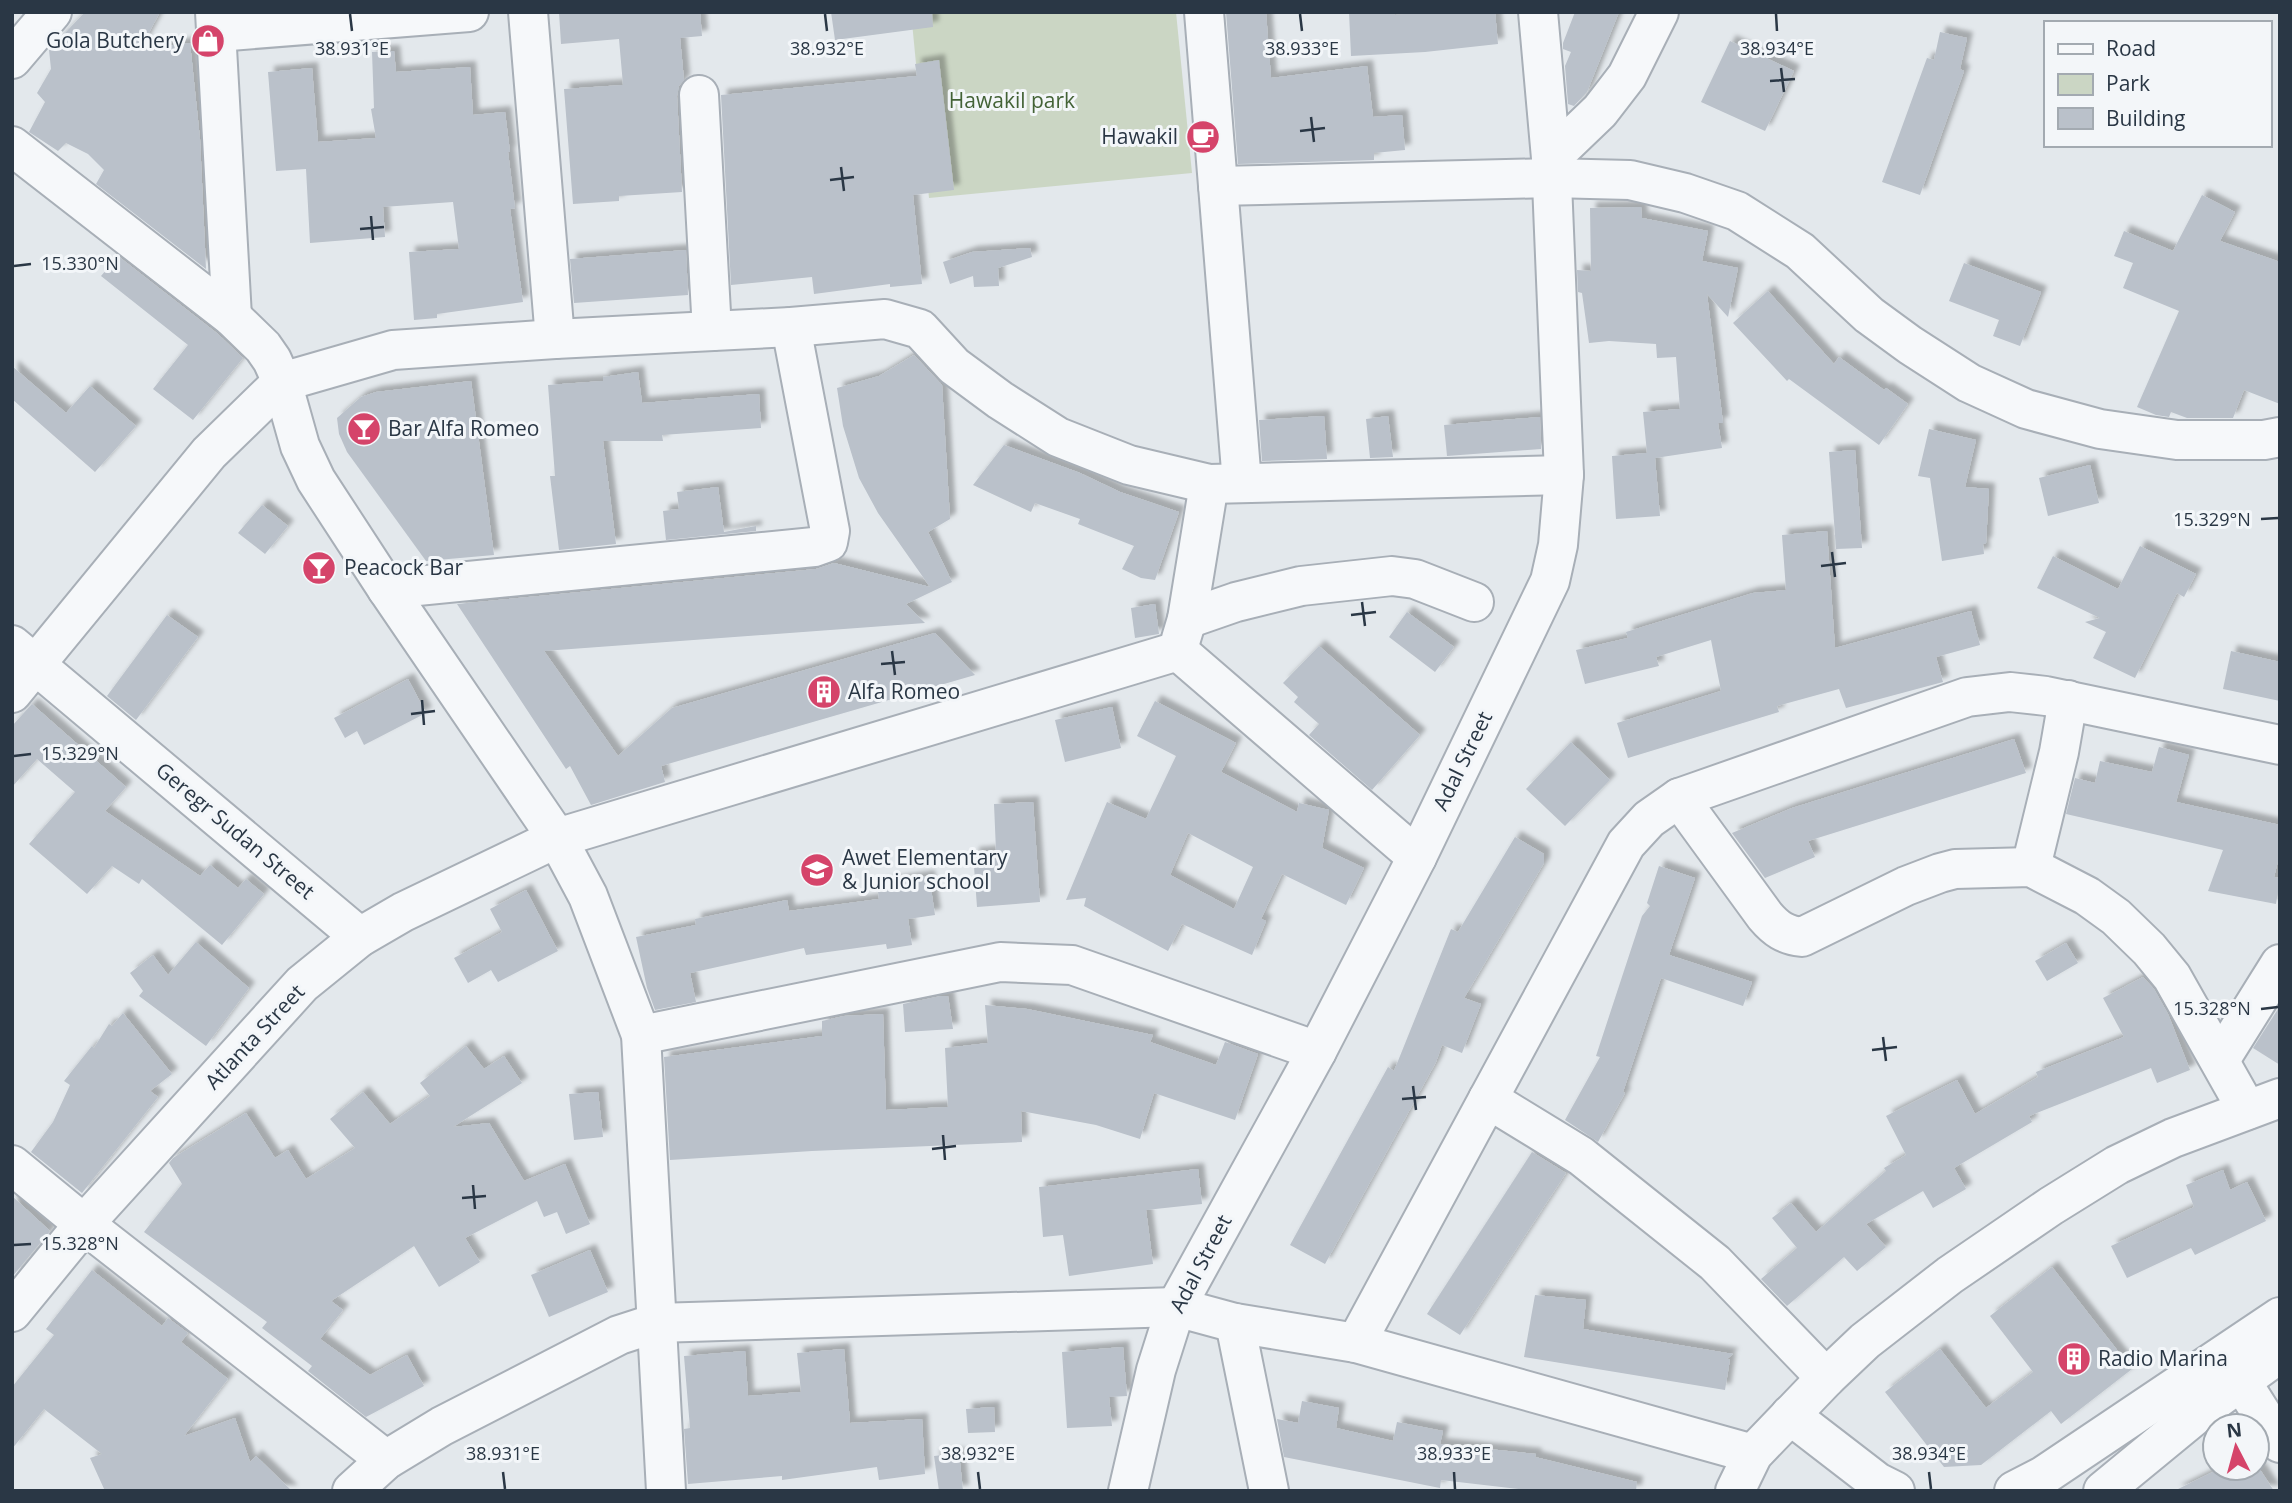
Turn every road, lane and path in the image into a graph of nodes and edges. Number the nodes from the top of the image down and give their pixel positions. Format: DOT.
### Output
graph roads {
  1 [pos="51,12"];
  2 [pos="469,12"];
  3 [pos="528,12"];
  4 [pos="1203,12"];
  5 [pos="1538,12"];
  6 [pos="1659,12"];
  7 [pos="216,22"];
  8 [pos="12,59"];
  9 [pos="699,95"];
  10 [pos="12,146"];
  11 [pos="1551,168"];
  12 [pos="1218,186"];
  13 [pos="232,317"];
  14 [pos="791,327"];
  15 [pos="712,331"];
  16 [pos="555,339"];
  17 [pos="282,382"];
  18 [pos="2280,437"];
  19 [pos="1564,475"];
  20 [pos="1226,484"];
  21 [pos="387,589"];
  22 [pos="1474,602"];
  23 [pos="1182,635"];
  24 [pos="24,654"];
  25 [pos="12,693"];
  26 [pos="2068,700"];
  27 [pos="2280,745"];
  28 [pos="1679,797"];
  29 [pos="557,838"];
  30 [pos="1418,857"];
  31 [pos="2031,867"];
  32 [pos="360,937"];
  33 [pos="2280,964"];
  34 [pos="640,1035"];
  35 [pos="1317,1051"];
  36 [pos="2220,1060"];
  37 [pos="1488,1099"];
  38 [pos="2264,1104"];
  39 [pos="12,1165"];
  40 [pos="84,1224"];
  41 [pos="1176,1307"];
  42 [pos="12,1312"];
  43 [pos="2280,1317"];
  44 [pos="656,1323"];
  45 [pos="1235,1323"];
  46 [pos="1356,1343"];
  47 [pos="2280,1353"];
  48 [pos="1826,1378"];
  49 [pos="2241,1381"];
  50 [pos="1790,1415"];
  51 [pos="2280,1443"];
  52 [pos="1753,1454"];
  53 [pos="386,1460"];
  54 [pos="352,1491"];
  55 [pos="666,1491"];
  56 [pos="1128,1491"];
  57 [pos="1269,1491"];
  58 [pos="1735,1491"];
  59 [pos="1895,1491"];
  60 [pos="2014,1491"];
  61 [pos="2103,1491"];
  1 -- 8 [label="street"];
  2 -- 7 [label="street"];
  3 -- 16 [label="street"];
  4 -- 12 [label="street"];
  5 -- 11 [label="street, Adal Street"];
  6 -- 11 [label="street"];
  7 -- 13 [label="street"];
  9 -- 15 [label="street"];
  10 -- 13 [label="street"];
  11 -- 12 [label="street"];
  11 -- 18 [label="street"];
  11 -- 19 [label="street, Adal Street"];
  12 -- 20 [label="street"];
  13 -- 17 [label="street"];
  14 -- 15 [label="street"];
  14 -- 20 [label="street"];
  14 -- 21 [label="street"];
  15 -- 16 [label="street"];
  16 -- 17 [label="street"];
  17 -- 21 [label="street"];
  17 -- 24 [label="street"];
  19 -- 20 [label="street"];
  19 -- 30 [label="street, Adal Street"];
  20 -- 23 [label="street"];
  21 -- 29 [label="street"];
  22 -- 23 [label="street, Atlanta Street"];
  23 -- 29 [label="street, Atlanta Street"];
  23 -- 30 [label="street"];
  24 -- 25 [label="street"];
  24 -- 32 [label="street, Geregr Sudan Street"];
  26 -- 27 [label="street"];
  26 -- 28 [label="street"];
  26 -- 31 [label="street"];
  28 -- 31 [label="street"];
  28 -- 37 [label="street"];
  29 -- 32 [label="street, Atlanta Street"];
  29 -- 34 [label="street"];
  30 -- 35 [label="street, Adal Street"];
  31 -- 36 [label="street"];
  32 -- 40 [label="street, Atlanta Street"];
  33 -- 36 [label="street"];
  34 -- 35 [label="street"];
  34 -- 44 [label="street"];
  35 -- 41 [label="street, Adal Street"];
  36 -- 38 [label="street"];
  37 -- 46 [label="street"];
  37 -- 48 [label="street"];
  38 -- 48 [label="street"];
  39 -- 40 [label="street"];
  40 -- 42 [label="street, Atlanta Street"];
  40 -- 53 [label="street"];
  41 -- 44 [label="street"];
  41 -- 45 [label="street"];
  41 -- 56 [label="street, Adal Street"];
  43 -- 60 [label="street"];
  44 -- 53 [label="street"];
  44 -- 55 [label="street"];
  45 -- 46 [label="street"];
  45 -- 57 [label="street"];
  46 -- 52 [label="street"];
  47 -- 49 [label="street"];
  48 -- 50 [label="street"];
  49 -- 51 [label="street"];
  49 -- 61 [label="street"];
  50 -- 52 [label="street"];
  50 -- 59 [label="street"];
  52 -- 58 [label="street"];
  53 -- 54 [label="street"];
}
